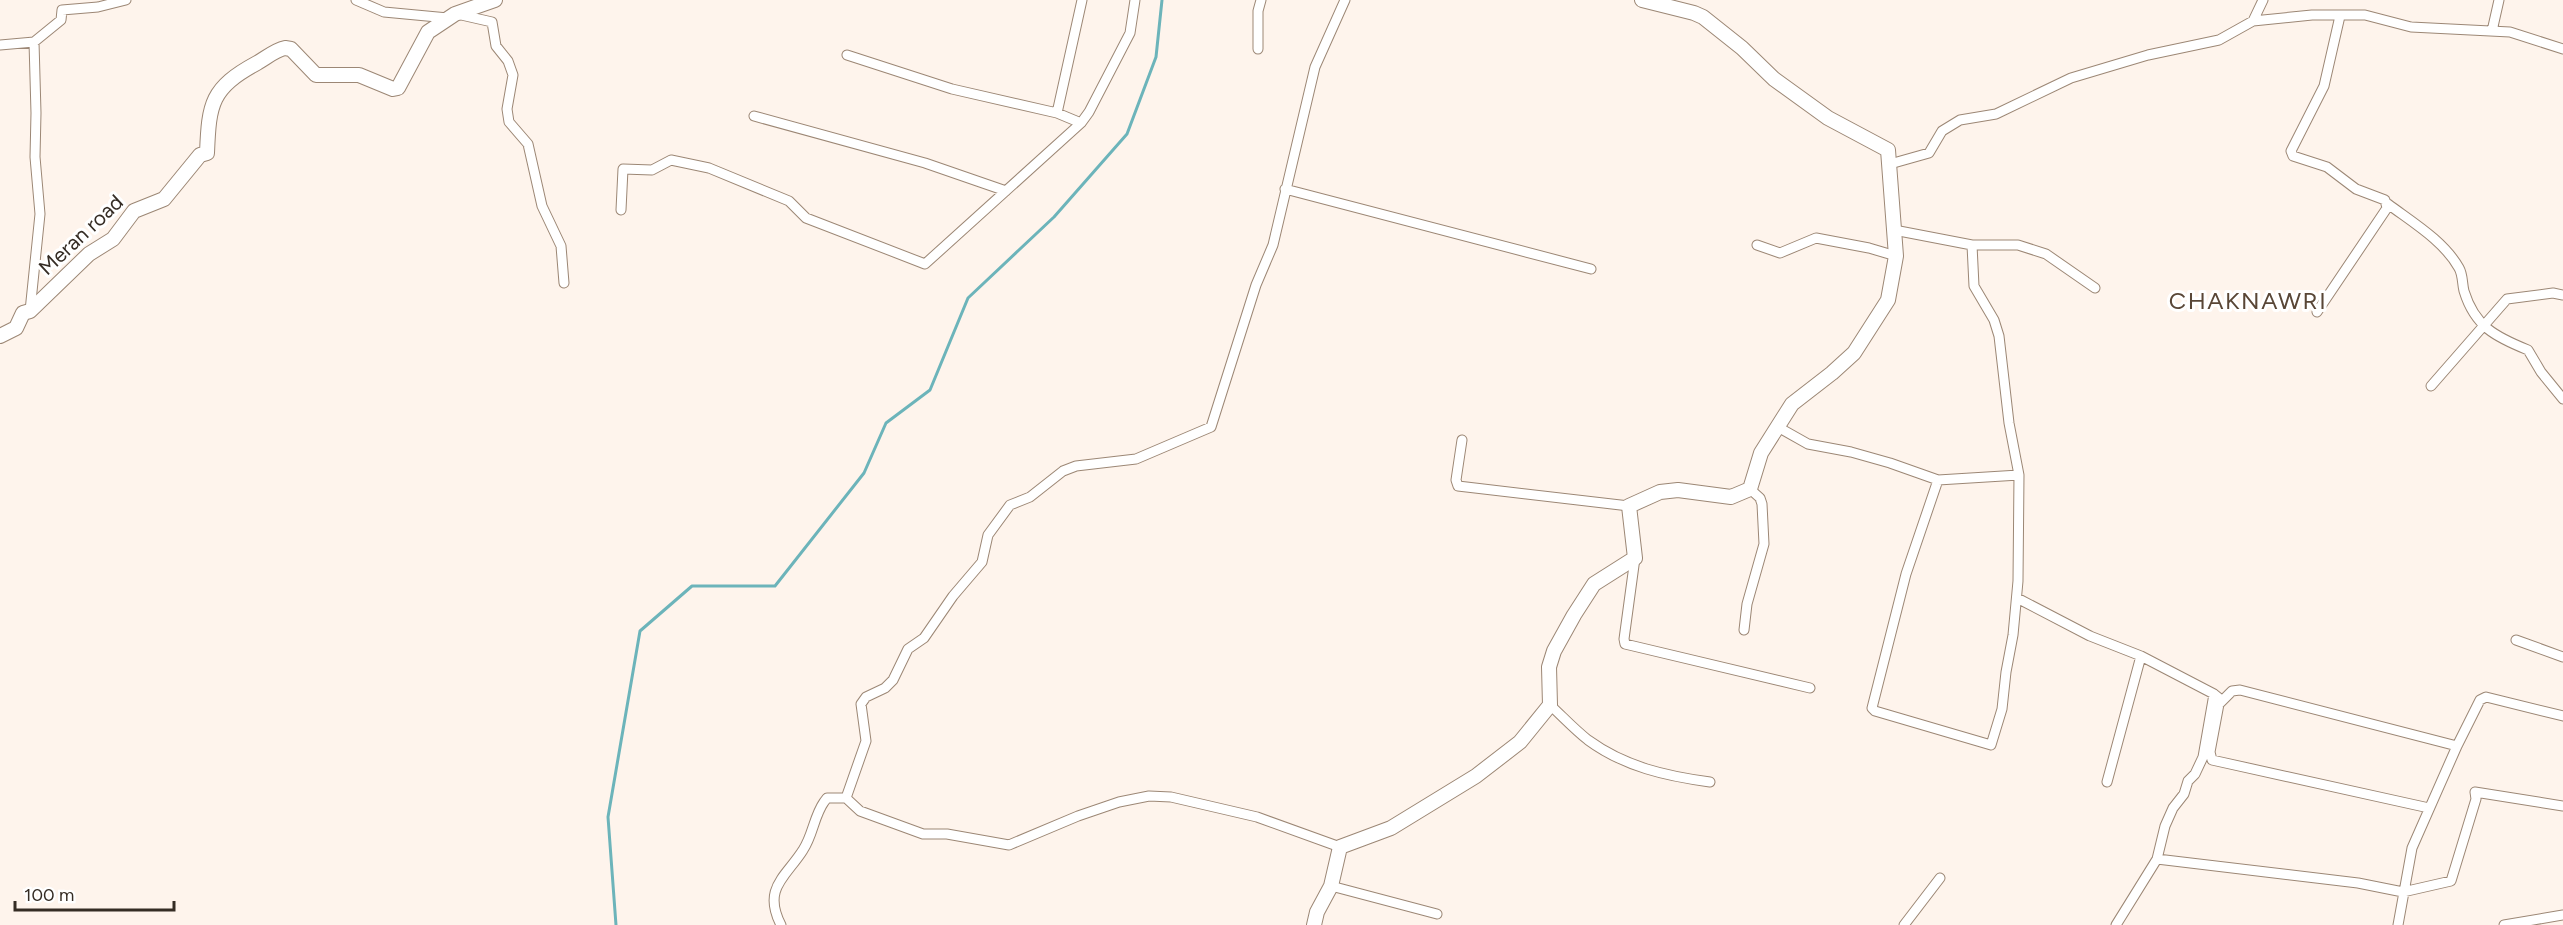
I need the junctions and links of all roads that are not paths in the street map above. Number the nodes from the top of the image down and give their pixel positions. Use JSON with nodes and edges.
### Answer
{"nodes":[{"id":1,"x":126,"y":0,"type":"edge"},
{"id":2,"x":356,"y":0,"type":"edge"},
{"id":3,"x":495,"y":0,"type":"edge"},
{"id":4,"x":1082,"y":0,"type":"edge"},
{"id":5,"x":1135,"y":0,"type":"edge"},
{"id":6,"x":1261,"y":0,"type":"edge"},
{"id":7,"x":1345,"y":0,"type":"edge"},
{"id":8,"x":1642,"y":0,"type":"edge"},
{"id":9,"x":2263,"y":0,"type":"edge"},
{"id":10,"x":2499,"y":0,"type":"edge"},
{"id":11,"x":452,"y":16,"type":"junction"},
{"id":12,"x":2340,"y":16,"type":"junction"},
{"id":13,"x":2253,"y":21,"type":"junction"},
{"id":14,"x":2492,"y":31,"type":"junction"},
{"id":15,"x":34,"y":42,"type":"junction"},
{"id":16,"x":0,"y":45,"type":"edge"},
{"id":17,"x":1258,"y":49,"type":"dead end"},
{"id":18,"x":2563,"y":49,"type":"edge"},
{"id":19,"x":847,"y":55,"type":"dead end"},
{"id":20,"x":1057,"y":113,"type":"junction"},
{"id":21,"x":754,"y":116,"type":"dead end"},
{"id":22,"x":1081,"y":123,"type":"junction"},
{"id":23,"x":1890,"y":164,"type":"junction"},
{"id":24,"x":1285,"y":189,"type":"junction"},
{"id":25,"x":1006,"y":191,"type":"junction"},
{"id":26,"x":2388,"y":204,"type":"junction"},
{"id":27,"x":621,"y":210,"type":"dead end"},
{"id":28,"x":1894,"y":230,"type":"junction"},
{"id":29,"x":1757,"y":245,"type":"dead end"},
{"id":30,"x":1972,"y":245,"type":"junction"},
{"id":31,"x":1896,"y":256,"type":"junction"},
{"id":32,"x":1591,"y":269,"type":"dead end"},
{"id":33,"x":564,"y":283,"type":"dead end"},
{"id":34,"x":2095,"y":288,"type":"dead end"},
{"id":35,"x":2563,"y":295,"type":"edge"},
{"id":36,"x":30,"y":311,"type":"junction"},
{"id":37,"x":2317,"y":312,"type":"dead end"},
{"id":38,"x":2483,"y":326,"type":"junction"},
{"id":39,"x":0,"y":336,"type":"edge"},
{"id":40,"x":2430,"y":387,"type":"dead end"},
{"id":41,"x":2563,"y":399,"type":"edge"},
{"id":42,"x":1776,"y":426,"type":"junction"},
{"id":43,"x":1462,"y":440,"type":"dead end"},
{"id":44,"x":2019,"y":476,"type":"junction"},
{"id":45,"x":1938,"y":480,"type":"junction"},
{"id":46,"x":1750,"y":489,"type":"junction"},
{"id":47,"x":1629,"y":506,"type":"junction"},
{"id":48,"x":1635,"y":558,"type":"junction"},
{"id":49,"x":2017,"y":598,"type":"junction"},
{"id":50,"x":1744,"y":630,"type":"dead end"},
{"id":51,"x":2516,"y":640,"type":"dead end"},
{"id":52,"x":2142,"y":656,"type":"junction"},
{"id":53,"x":2563,"y":657,"type":"edge"},
{"id":54,"x":1810,"y":688,"type":"dead end"},
{"id":55,"x":2214,"y":694,"type":"junction"},
{"id":56,"x":2219,"y":704,"type":"junction"},
{"id":57,"x":1550,"y":705,"type":"junction"},
{"id":58,"x":2563,"y":716,"type":"edge"},
{"id":59,"x":2457,"y":746,"type":"junction"},
{"id":60,"x":1710,"y":782,"type":"dead end"},
{"id":61,"x":2107,"y":782,"type":"dead end"},
{"id":62,"x":846,"y":798,"type":"junction"},
{"id":63,"x":2563,"y":806,"type":"edge"},
{"id":64,"x":2429,"y":808,"type":"junction"},
{"id":65,"x":1340,"y":848,"type":"junction"},
{"id":66,"x":2157,"y":859,"type":"junction"},
{"id":67,"x":1940,"y":878,"type":"dead end"},
{"id":68,"x":1331,"y":886,"type":"junction"},
{"id":69,"x":2403,"y":892,"type":"junction"},
{"id":70,"x":1437,"y":914,"type":"dead end"},
{"id":71,"x":2563,"y":915,"type":"edge"},
{"id":72,"x":781,"y":925,"type":"edge"},
{"id":73,"x":1314,"y":925,"type":"edge"},
{"id":74,"x":1904,"y":925,"type":"edge"},
{"id":75,"x":2116,"y":925,"type":"edge"},
{"id":76,"x":2398,"y":925,"type":"edge"},
{"id":77,"x":2504,"y":925,"type":"edge"}],
"edges":[{"from":1,"to":15,"type":"street"},
{"from":2,"to":11,"type":"street"},
{"from":3,"to":11,"type":"street","name":"Meran road"},
{"from":4,"to":20,"type":"street"},
{"from":5,"to":22,"type":"street"},
{"from":6,"to":17,"type":"street"},
{"from":7,"to":24,"type":"street"},
{"from":8,"to":23,"type":"street"},
{"from":9,"to":13,"type":"street"},
{"from":10,"to":14,"type":"street"},
{"from":11,"to":33,"type":"street"},
{"from":11,"to":36,"type":"street","name":"Meran road"},
{"from":12,"to":13,"type":"street"},
{"from":12,"to":14,"type":"street"},
{"from":12,"to":26,"type":"street"},
{"from":13,"to":23,"type":"street"},
{"from":14,"to":18,"type":"street"},
{"from":15,"to":16,"type":"street"},
{"from":15,"to":36,"type":"street"},
{"from":19,"to":20,"type":"street"},
{"from":20,"to":22,"type":"street"},
{"from":21,"to":25,"type":"street"},
{"from":22,"to":25,"type":"street"},
{"from":23,"to":28,"type":"street"},
{"from":24,"to":32,"type":"street"},
{"from":24,"to":62,"type":"street"},
{"from":25,"to":27,"type":"street"},
{"from":26,"to":37,"type":"street"},
{"from":26,"to":38,"type":"street"},
{"from":28,"to":30,"type":"street"},
{"from":28,"to":31,"type":"street"},
{"from":29,"to":31,"type":"street"},
{"from":30,"to":34,"type":"street"},
{"from":30,"to":44,"type":"street"},
{"from":31,"to":42,"type":"street"},
{"from":35,"to":38,"type":"street"},
{"from":36,"to":39,"type":"street","name":"Meran road"},
{"from":38,"to":40,"type":"street"},
{"from":38,"to":41,"type":"street"},
{"from":42,"to":45,"type":"street"},
{"from":42,"to":46,"type":"street"},
{"from":43,"to":47,"type":"street"},
{"from":44,"to":45,"type":"street"},
{"from":44,"to":49,"type":"street"},
{"from":45,"to":49,"type":"street"},
{"from":46,"to":47,"type":"street"},
{"from":46,"to":50,"type":"street"},
{"from":47,"to":48,"type":"street"},
{"from":48,"to":54,"type":"street"},
{"from":48,"to":57,"type":"street"},
{"from":49,"to":52,"type":"street"},
{"from":51,"to":53,"type":"street"},
{"from":52,"to":55,"type":"street"},
{"from":52,"to":61,"type":"street"},
{"from":55,"to":56,"type":"street"},
{"from":55,"to":66,"type":"street"},
{"from":56,"to":59,"type":"street"},
{"from":56,"to":64,"type":"street"},
{"from":57,"to":60,"type":"street"},
{"from":57,"to":65,"type":"street"},
{"from":58,"to":59,"type":"street"},
{"from":59,"to":64,"type":"street"},
{"from":62,"to":65,"type":"street"},
{"from":62,"to":72,"type":"street"},
{"from":63,"to":69,"type":"street"},
{"from":64,"to":69,"type":"street"},
{"from":65,"to":68,"type":"street"},
{"from":66,"to":69,"type":"street"},
{"from":66,"to":75,"type":"street"},
{"from":67,"to":74,"type":"street"},
{"from":68,"to":70,"type":"street"},
{"from":68,"to":73,"type":"street"},
{"from":69,"to":76,"type":"street"},
{"from":71,"to":77,"type":"street"}]}
